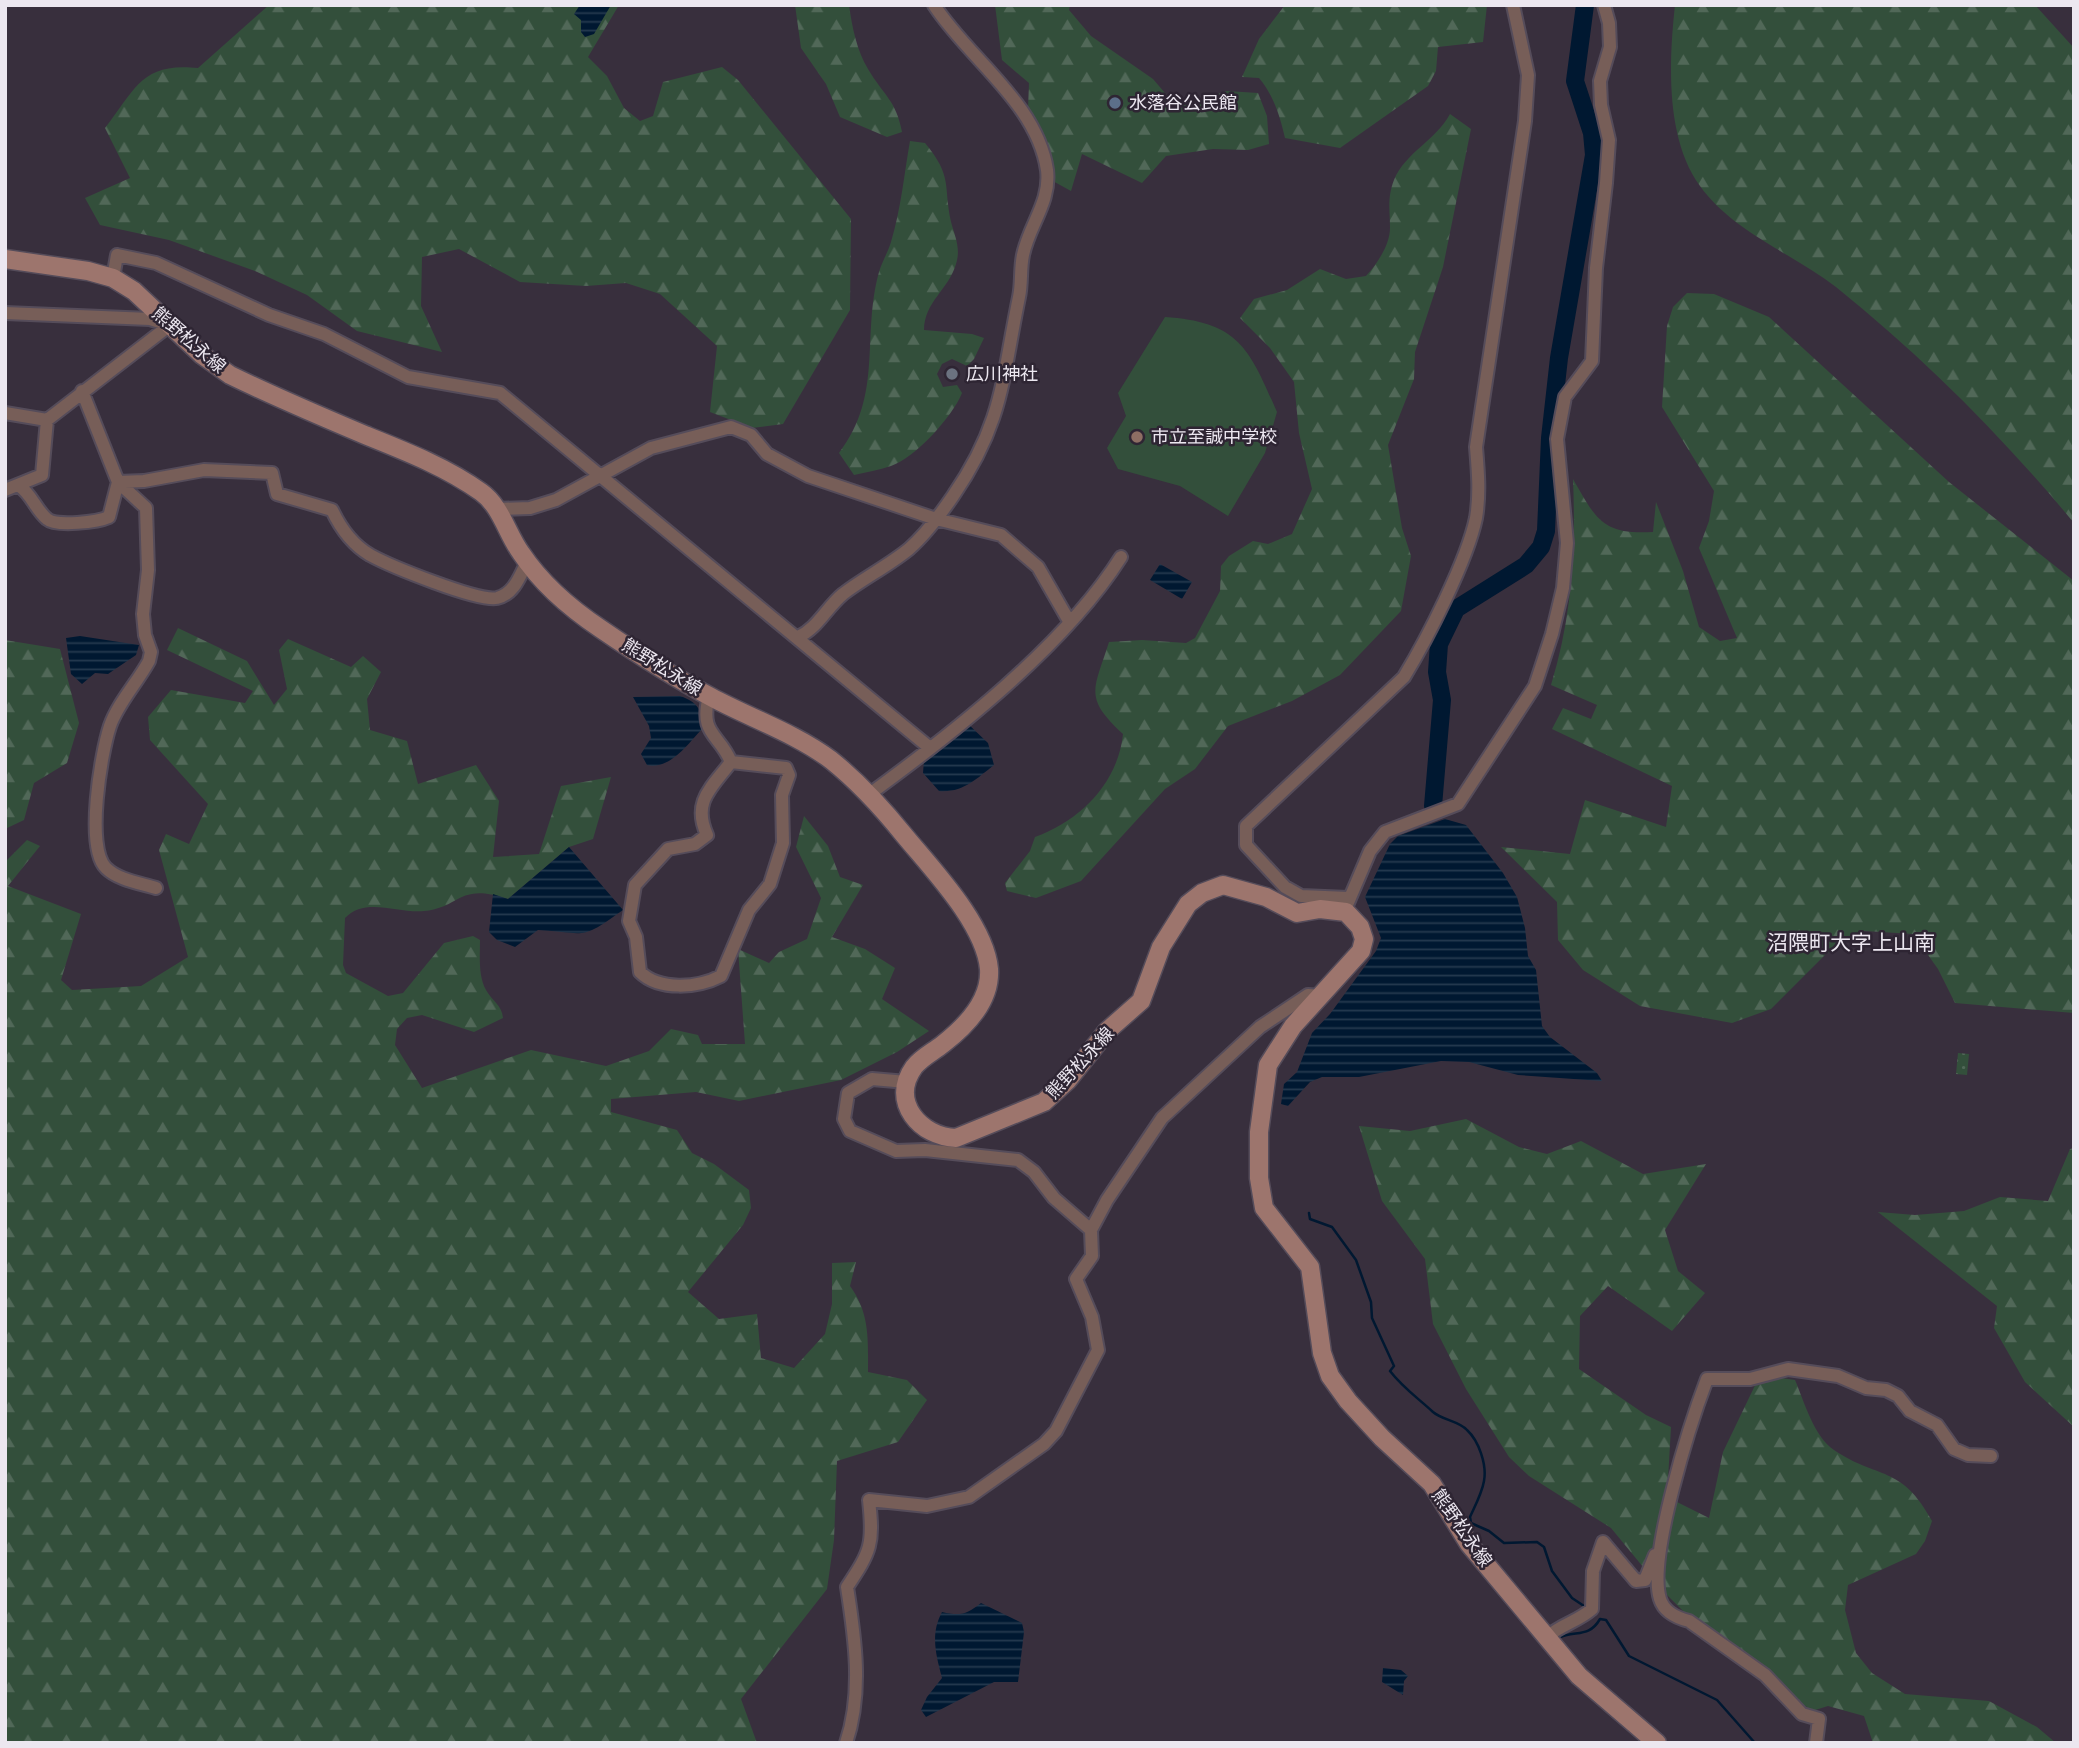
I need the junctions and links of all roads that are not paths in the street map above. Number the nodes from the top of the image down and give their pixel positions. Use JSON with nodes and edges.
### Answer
{"nodes":[{"id":1,"x":934,"y":5,"type":"edge"},
{"id":2,"x":1513,"y":5,"type":"edge"},
{"id":3,"x":1604,"y":5,"type":"edge"},
{"id":4,"x":5,"y":259,"type":"edge"},
{"id":5,"x":113,"y":278,"type":"junction"},
{"id":6,"x":5,"y":313,"type":"edge"},
{"id":7,"x":170,"y":326,"type":"junction"},
{"id":8,"x":82,"y":391,"type":"junction"},
{"id":9,"x":5,"y":413,"type":"edge"},
{"id":10,"x":47,"y":420,"type":"junction"},
{"id":11,"x":596,"y":476,"type":"junction"},
{"id":12,"x":118,"y":482,"type":"junction"},
{"id":13,"x":18,"y":485,"type":"junction"},
{"id":14,"x":5,"y":491,"type":"edge"},
{"id":15,"x":497,"y":509,"type":"junction"},
{"id":16,"x":936,"y":519,"type":"junction"},
{"id":17,"x":1121,"y":557,"type":"dead end"},
{"id":18,"x":527,"y":562,"type":"junction"},
{"id":19,"x":1069,"y":621,"type":"junction"},
{"id":20,"x":797,"y":637,"type":"junction"},
{"id":21,"x":709,"y":696,"type":"junction"},
{"id":22,"x":930,"y":748,"type":"junction"},
{"id":23,"x":732,"y":762,"type":"junction"},
{"id":24,"x":867,"y":796,"type":"junction"},
{"id":25,"x":156,"y":888,"type":"dead end"},
{"id":26,"x":1347,"y":905,"type":"junction"},
{"id":27,"x":1322,"y":996,"type":"junction"},
{"id":28,"x":907,"y":1082,"type":"junction"},
{"id":29,"x":927,"y":1141,"type":"junction"},
{"id":30,"x":1091,"y":1230,"type":"junction"},
{"id":31,"x":1991,"y":1456,"type":"dead end"},
{"id":32,"x":1662,"y":1547,"type":"junction"},
{"id":33,"x":1547,"y":1637,"type":"junction"},
{"id":34,"x":846,"y":1743,"type":"edge"},
{"id":35,"x":1657,"y":1743,"type":"edge"},
{"id":36,"x":1816,"y":1743,"type":"edge"}],
"edges":[{"from":1,"to":16,"type":"street"},
{"from":2,"to":26,"type":"street"},
{"from":3,"to":26,"type":"street"},
{"from":4,"to":5,"type":"main road","name":"熊野松永線"},
{"from":5,"to":7,"type":"main road","name":"熊野松永線"},
{"from":5,"to":11,"type":"street"},
{"from":6,"to":7,"type":"street"},
{"from":7,"to":8,"type":"street"},
{"from":7,"to":15,"type":"main road","name":"熊野松永線"},
{"from":8,"to":10,"type":"street"},
{"from":8,"to":12,"type":"street"},
{"from":9,"to":10,"type":"street"},
{"from":10,"to":13,"type":"street"},
{"from":11,"to":15,"type":"street"},
{"from":11,"to":16,"type":"street"},
{"from":11,"to":20,"type":"street"},
{"from":12,"to":13,"type":"street"},
{"from":12,"to":18,"type":"street"},
{"from":12,"to":25,"type":"street"},
{"from":13,"to":14,"type":"street"},
{"from":15,"to":18,"type":"main road","name":"熊野松永線"},
{"from":16,"to":19,"type":"street"},
{"from":16,"to":20,"type":"street"},
{"from":17,"to":19,"type":"street"},
{"from":18,"to":21,"type":"main road","name":"熊野松永線"},
{"from":19,"to":22,"type":"street"},
{"from":20,"to":22,"type":"street"},
{"from":21,"to":23,"type":"street"},
{"from":21,"to":24,"type":"main road","name":"熊野松永線"},
{"from":22,"to":24,"type":"street"},
{"from":23,"to":23,"type":"street"},
{"from":24,"to":28,"type":"main road","name":"熊野松永線"},
{"from":26,"to":27,"type":"main road","name":"熊野松永線"},
{"from":26,"to":29,"type":"main road","name":"熊野松永線"},
{"from":27,"to":30,"type":"street"},
{"from":27,"to":33,"type":"main road","name":"熊野松永線"},
{"from":28,"to":29,"type":"main road"},
{"from":28,"to":29,"type":"street"},
{"from":29,"to":30,"type":"street"},
{"from":30,"to":34,"type":"street"},
{"from":31,"to":32,"type":"street"},
{"from":32,"to":33,"type":"street"},
{"from":32,"to":36,"type":"street"},
{"from":33,"to":35,"type":"main road","name":"熊野松永線"}]}
